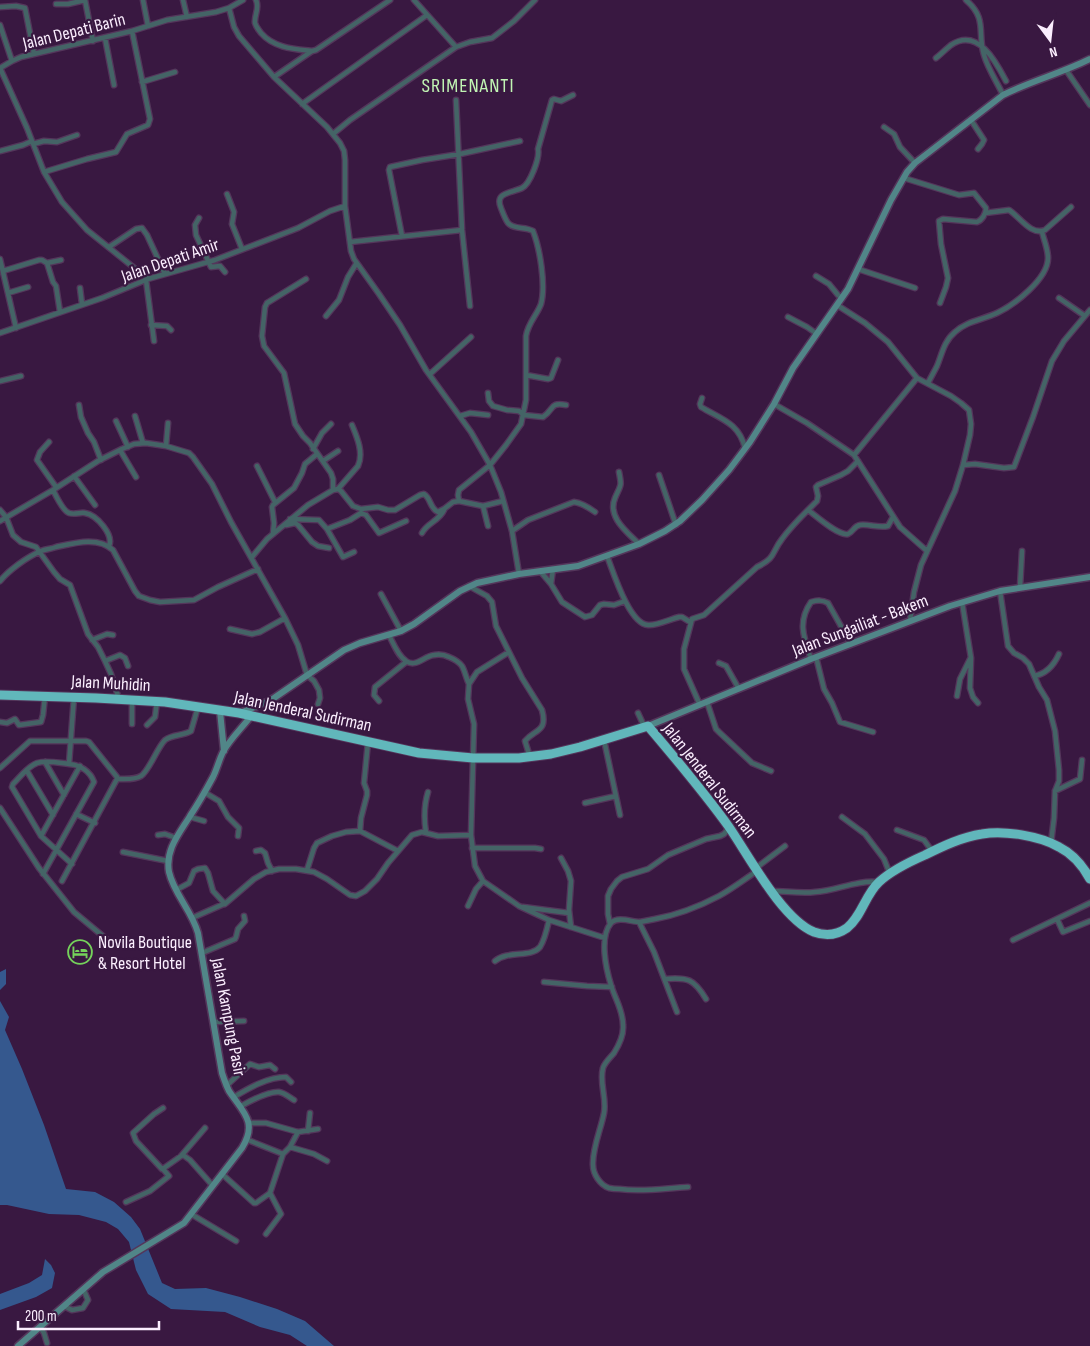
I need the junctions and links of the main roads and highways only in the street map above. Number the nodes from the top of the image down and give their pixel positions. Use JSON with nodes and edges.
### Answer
{"nodes":[{"id":1,"x":0,"y":695,"type":"edge"},
{"id":2,"x":220,"y":711,"type":"joint"},
{"id":3,"x":1090,"y":880,"type":"edge"}],
"edges":[{"from":1,"to":2,"type":"highway","name":"Jalan Muhidin"},
{"from":2,"to":3,"type":"highway","name":"Jalan Jenderal Sudirman"}]}
